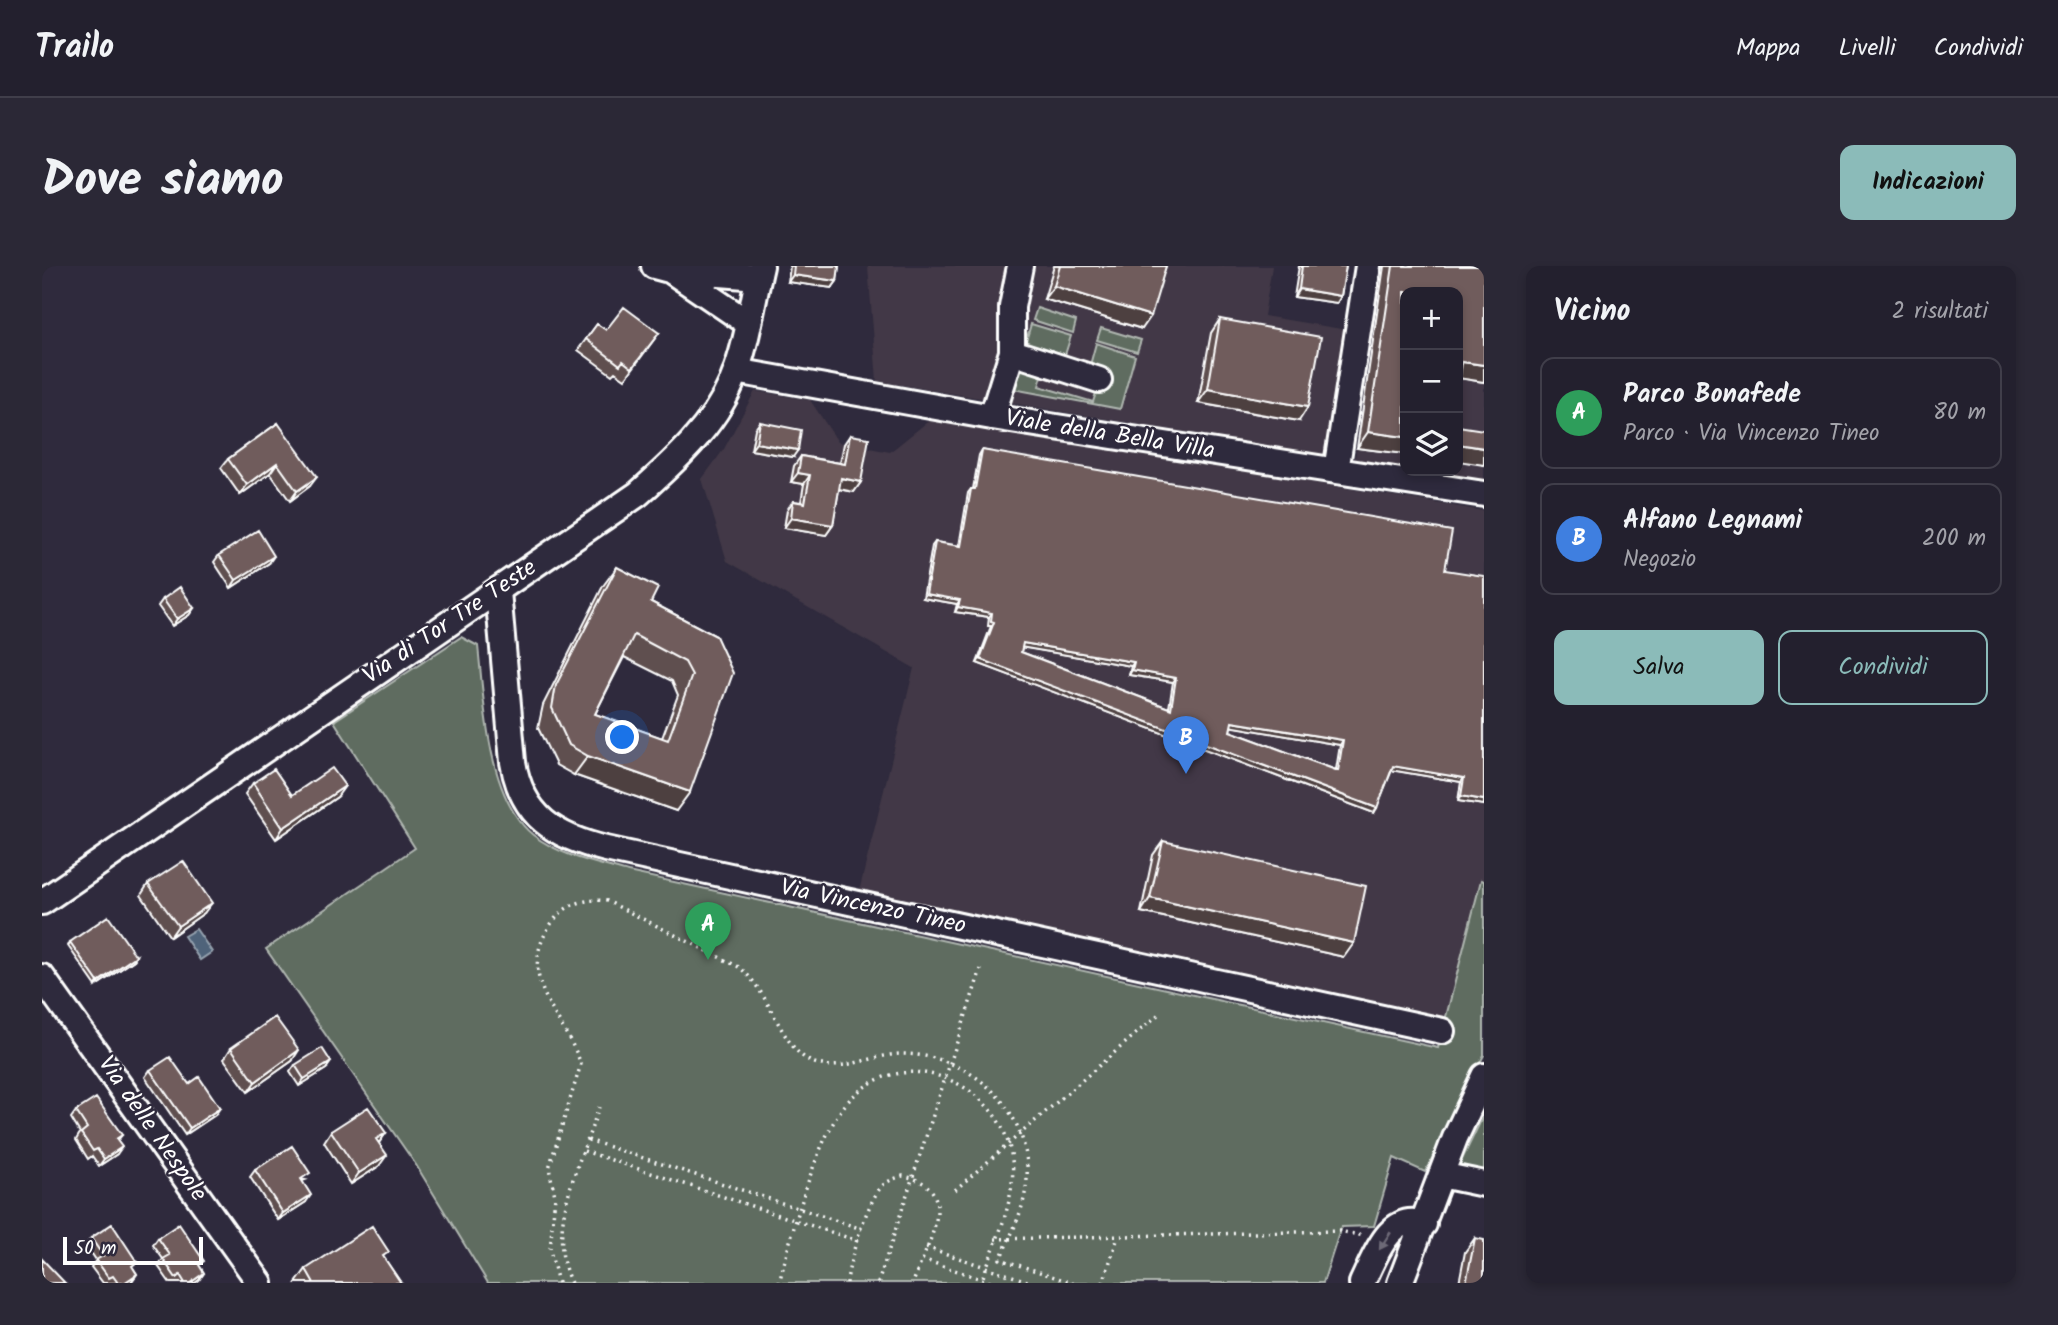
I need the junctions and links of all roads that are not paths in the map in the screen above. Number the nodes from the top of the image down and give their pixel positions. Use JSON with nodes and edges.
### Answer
{"nodes":[{"id":1,"x":1020,"y":266,"type":"edge"},
{"id":2,"x":1368,"y":266,"type":"edge"},
{"id":3,"x":662,"y":268,"type":"edge"},
{"id":4,"x":760,"y":272,"type":"edge"},
{"id":5,"x":748,"y":323,"type":"junction"},
{"id":6,"x":1012,"y":352,"type":"junction"},
{"id":7,"x":736,"y":371,"type":"junction"},
{"id":8,"x":1099,"y":380,"type":"dead end"},
{"id":9,"x":992,"y":417,"type":"junction"},
{"id":10,"x":1336,"y":471,"type":"junction"},
{"id":11,"x":1484,"y":494,"type":"edge"},
{"id":12,"x":498,"y":591,"type":"junction"},
{"id":13,"x":42,"y":902,"type":"edge"},
{"id":14,"x":42,"y":977,"type":"edge"},
{"id":15,"x":1442,"y":1031,"type":"dead end"},
{"id":16,"x":1484,"y":1076,"type":"edge"},
{"id":17,"x":1441,"y":1175,"type":"junction"},
{"id":18,"x":1484,"y":1184,"type":"edge"},
{"id":19,"x":1424,"y":1224,"type":"junction"},
{"id":20,"x":260,"y":1283,"type":"edge"},
{"id":21,"x":1362,"y":1283,"type":"edge"},
{"id":22,"x":1400,"y":1283,"type":"edge"}],
"edges":[{"from":1,"to":6,"type":"street"},
{"from":2,"to":10,"type":"street"},
{"from":3,"to":4,"type":"street"},
{"from":3,"to":5,"type":"street"},
{"from":4,"to":5,"type":"street","name":"Via di Tor Tre Teste"},
{"from":5,"to":7,"type":"street","name":"Via di Tor Tre Teste"},
{"from":6,"to":8,"type":"street"},
{"from":6,"to":9,"type":"street"},
{"from":7,"to":9,"type":"street","name":"Viale della Bella Villa"},
{"from":7,"to":12,"type":"street","name":"Via di Tor Tre Teste"},
{"from":9,"to":10,"type":"street","name":"Viale della Bella Villa"},
{"from":10,"to":11,"type":"street","name":"Viale della Bella Villa"},
{"from":12,"to":13,"type":"street","name":"Via di Tor Tre Teste"},
{"from":12,"to":15,"type":"street","name":"Via Vincenzo Tineo"},
{"from":14,"to":20,"type":"street","name":"Via delle Nespole"},
{"from":16,"to":17,"type":"street"},
{"from":17,"to":18,"type":"street"},
{"from":17,"to":19,"type":"street"},
{"from":19,"to":21,"type":"street","one_way":true},
{"from":19,"to":22,"type":"street"}]}
